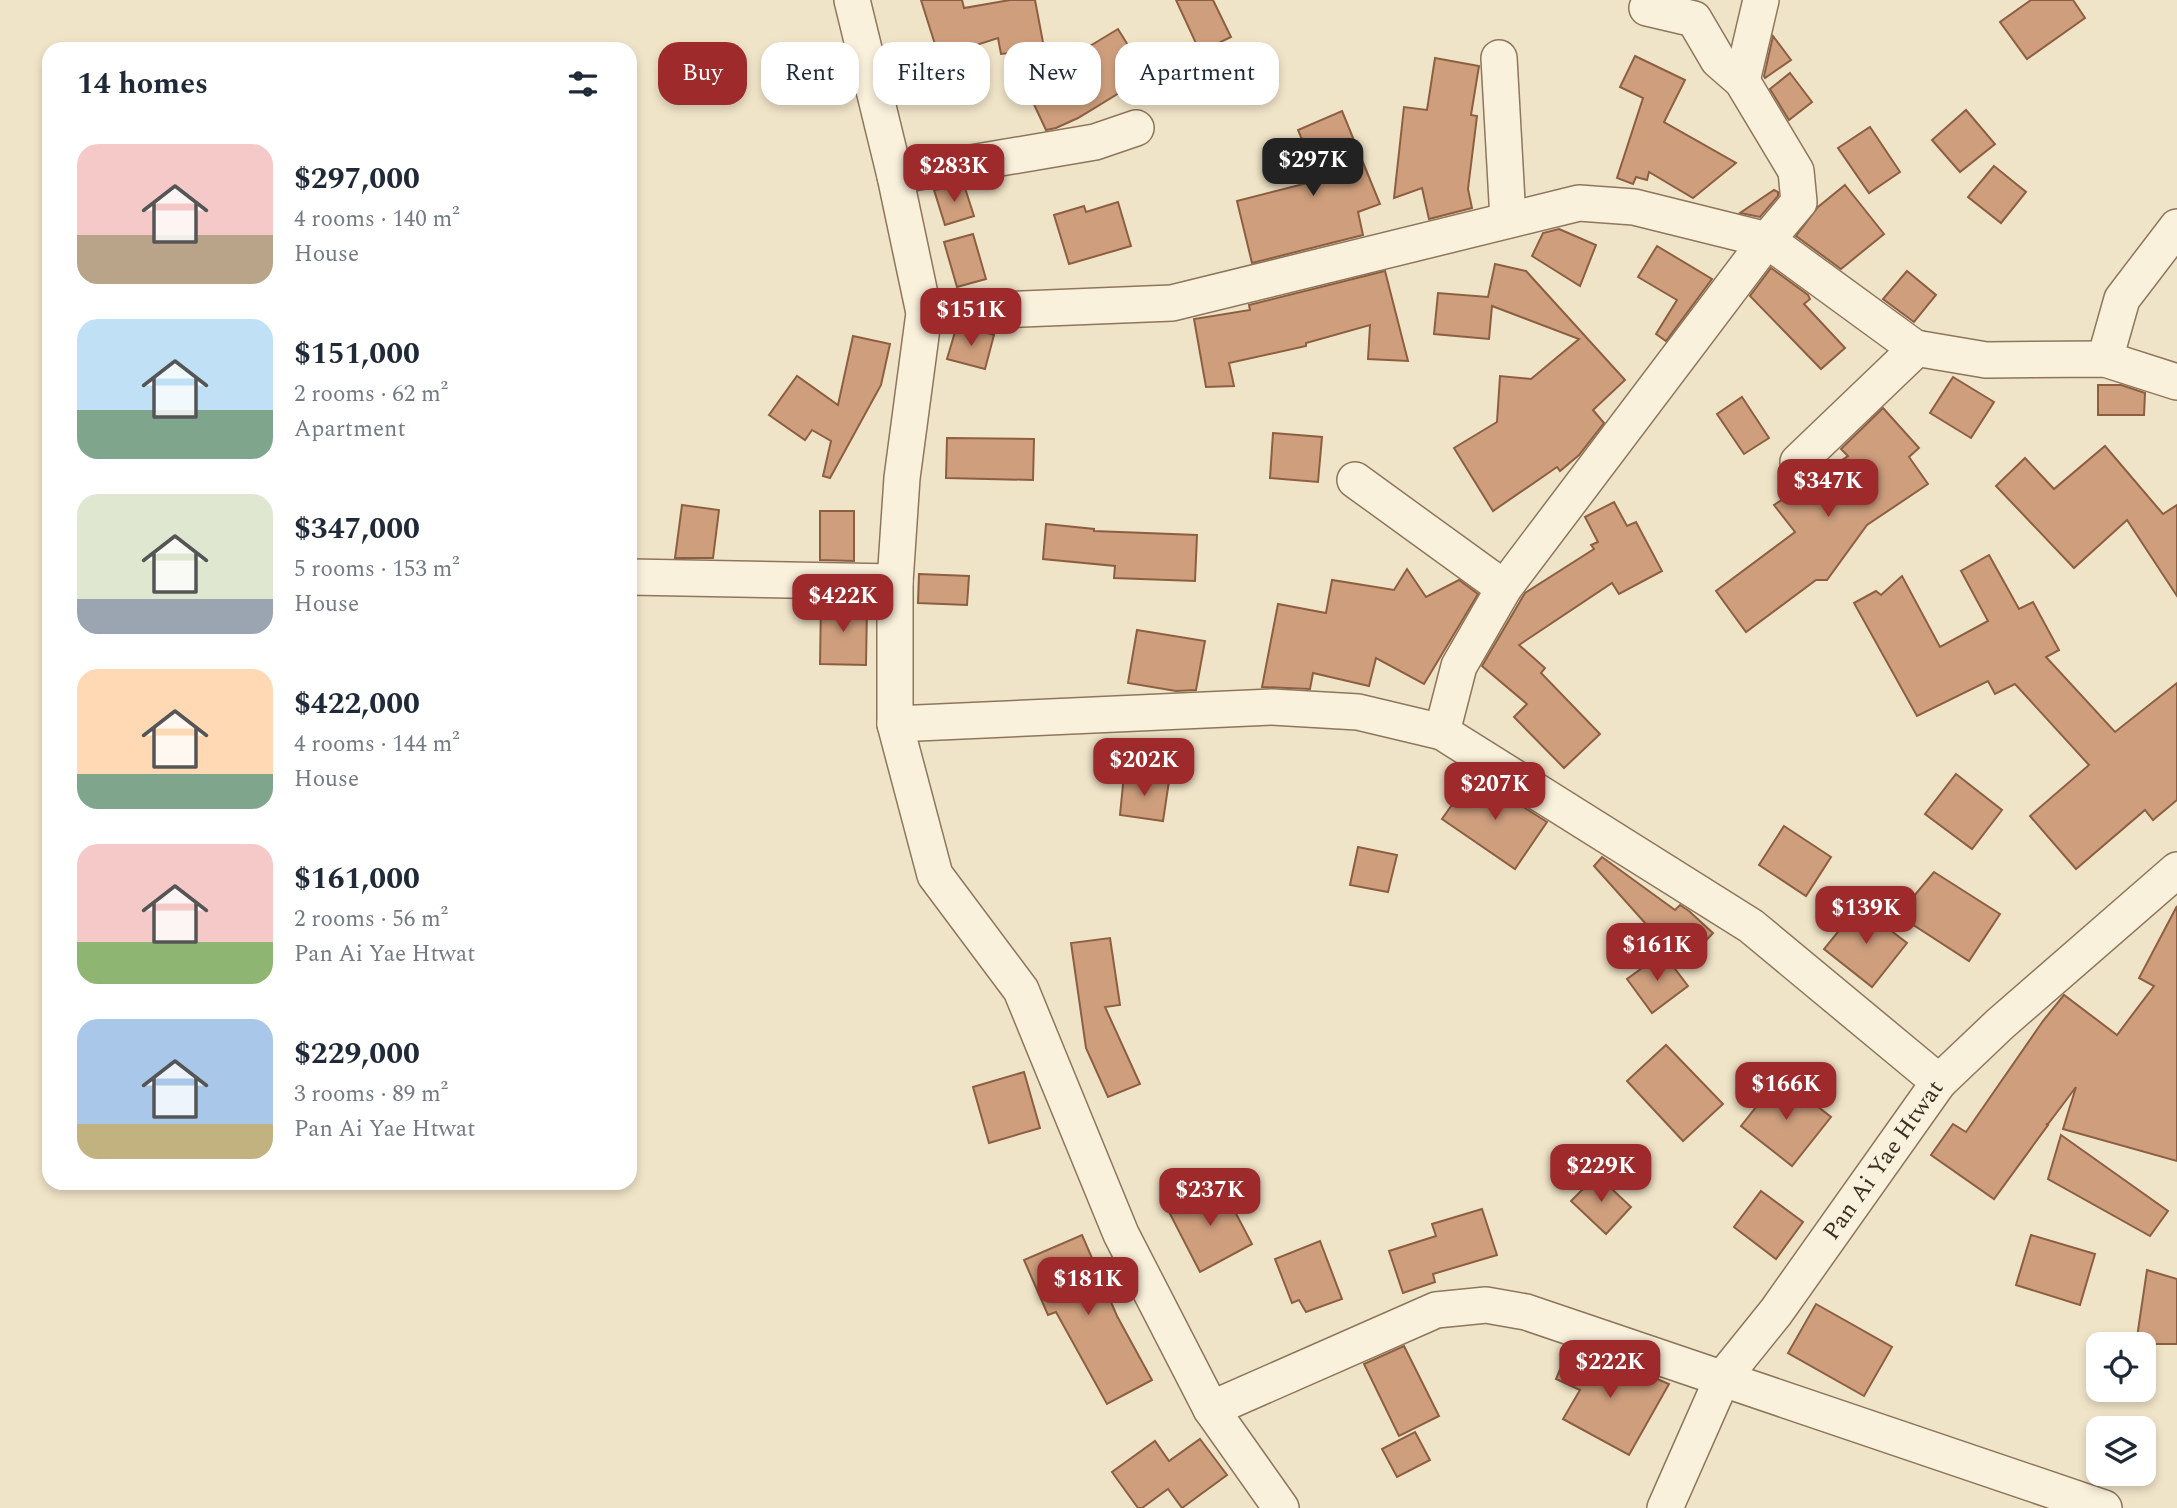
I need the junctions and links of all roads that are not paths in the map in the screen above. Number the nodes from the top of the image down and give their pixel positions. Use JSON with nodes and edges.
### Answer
{"nodes":[{"id":1,"x":852,"y":0,"type":"edge"},
{"id":2,"x":1761,"y":0,"type":"edge"},
{"id":3,"x":1647,"y":8,"type":"dead end"},
{"id":4,"x":1499,"y":58,"type":"dead end"},
{"id":5,"x":1742,"y":81,"type":"junction"},
{"id":6,"x":1136,"y":128,"type":"dead end"},
{"id":7,"x":895,"y":176,"type":"junction"},
{"id":8,"x":1508,"y":220,"type":"junction"},
{"id":9,"x":2177,"y":227,"type":"edge"},
{"id":10,"x":1767,"y":240,"type":"junction"},
{"id":11,"x":924,"y":313,"type":"junction"},
{"id":12,"x":1917,"y":348,"type":"junction"},
{"id":13,"x":2105,"y":359,"type":"junction"},
{"id":14,"x":2177,"y":382,"type":"edge"},
{"id":15,"x":1798,"y":462,"type":"dead end"},
{"id":16,"x":1355,"y":480,"type":"dead end"},
{"id":17,"x":637,"y":577,"type":"edge"},
{"id":18,"x":895,"y":582,"type":"junction"},
{"id":19,"x":1504,"y":588,"type":"junction"},
{"id":20,"x":895,"y":724,"type":"junction"},
{"id":21,"x":1442,"y":732,"type":"junction"},
{"id":22,"x":2177,"y":870,"type":"edge"},
{"id":23,"x":1939,"y":1082,"type":"junction"},
{"id":24,"x":1722,"y":1379,"type":"junction"},
{"id":25,"x":1212,"y":1409,"type":"junction"},
{"id":26,"x":1281,"y":1508,"type":"edge"},
{"id":27,"x":1665,"y":1508,"type":"edge"},
{"id":28,"x":2104,"y":1508,"type":"edge"}],
"edges":[{"from":1,"to":7,"type":"street"},
{"from":2,"to":5,"type":"street"},
{"from":3,"to":5,"type":"street"},
{"from":4,"to":8,"type":"street"},
{"from":5,"to":10,"type":"street"},
{"from":6,"to":7,"type":"street"},
{"from":7,"to":11,"type":"street"},
{"from":8,"to":10,"type":"street"},
{"from":8,"to":11,"type":"street"},
{"from":9,"to":13,"type":"street"},
{"from":10,"to":12,"type":"street"},
{"from":10,"to":19,"type":"street"},
{"from":11,"to":18,"type":"street"},
{"from":12,"to":13,"type":"street"},
{"from":12,"to":15,"type":"street"},
{"from":13,"to":14,"type":"street"},
{"from":16,"to":19,"type":"street"},
{"from":17,"to":18,"type":"street"},
{"from":18,"to":20,"type":"street"},
{"from":19,"to":21,"type":"street"},
{"from":20,"to":21,"type":"street"},
{"from":20,"to":25,"type":"street"},
{"from":21,"to":23,"type":"street"},
{"from":22,"to":23,"type":"street","name":"Pan Ai Yae Htwat"},
{"from":23,"to":24,"type":"street","name":"Pan Ai Yae Htwat"},
{"from":24,"to":25,"type":"street"},
{"from":24,"to":27,"type":"street","name":"Pan Ai Yae Htwat"},
{"from":24,"to":28,"type":"street"},
{"from":25,"to":26,"type":"street"}]}
